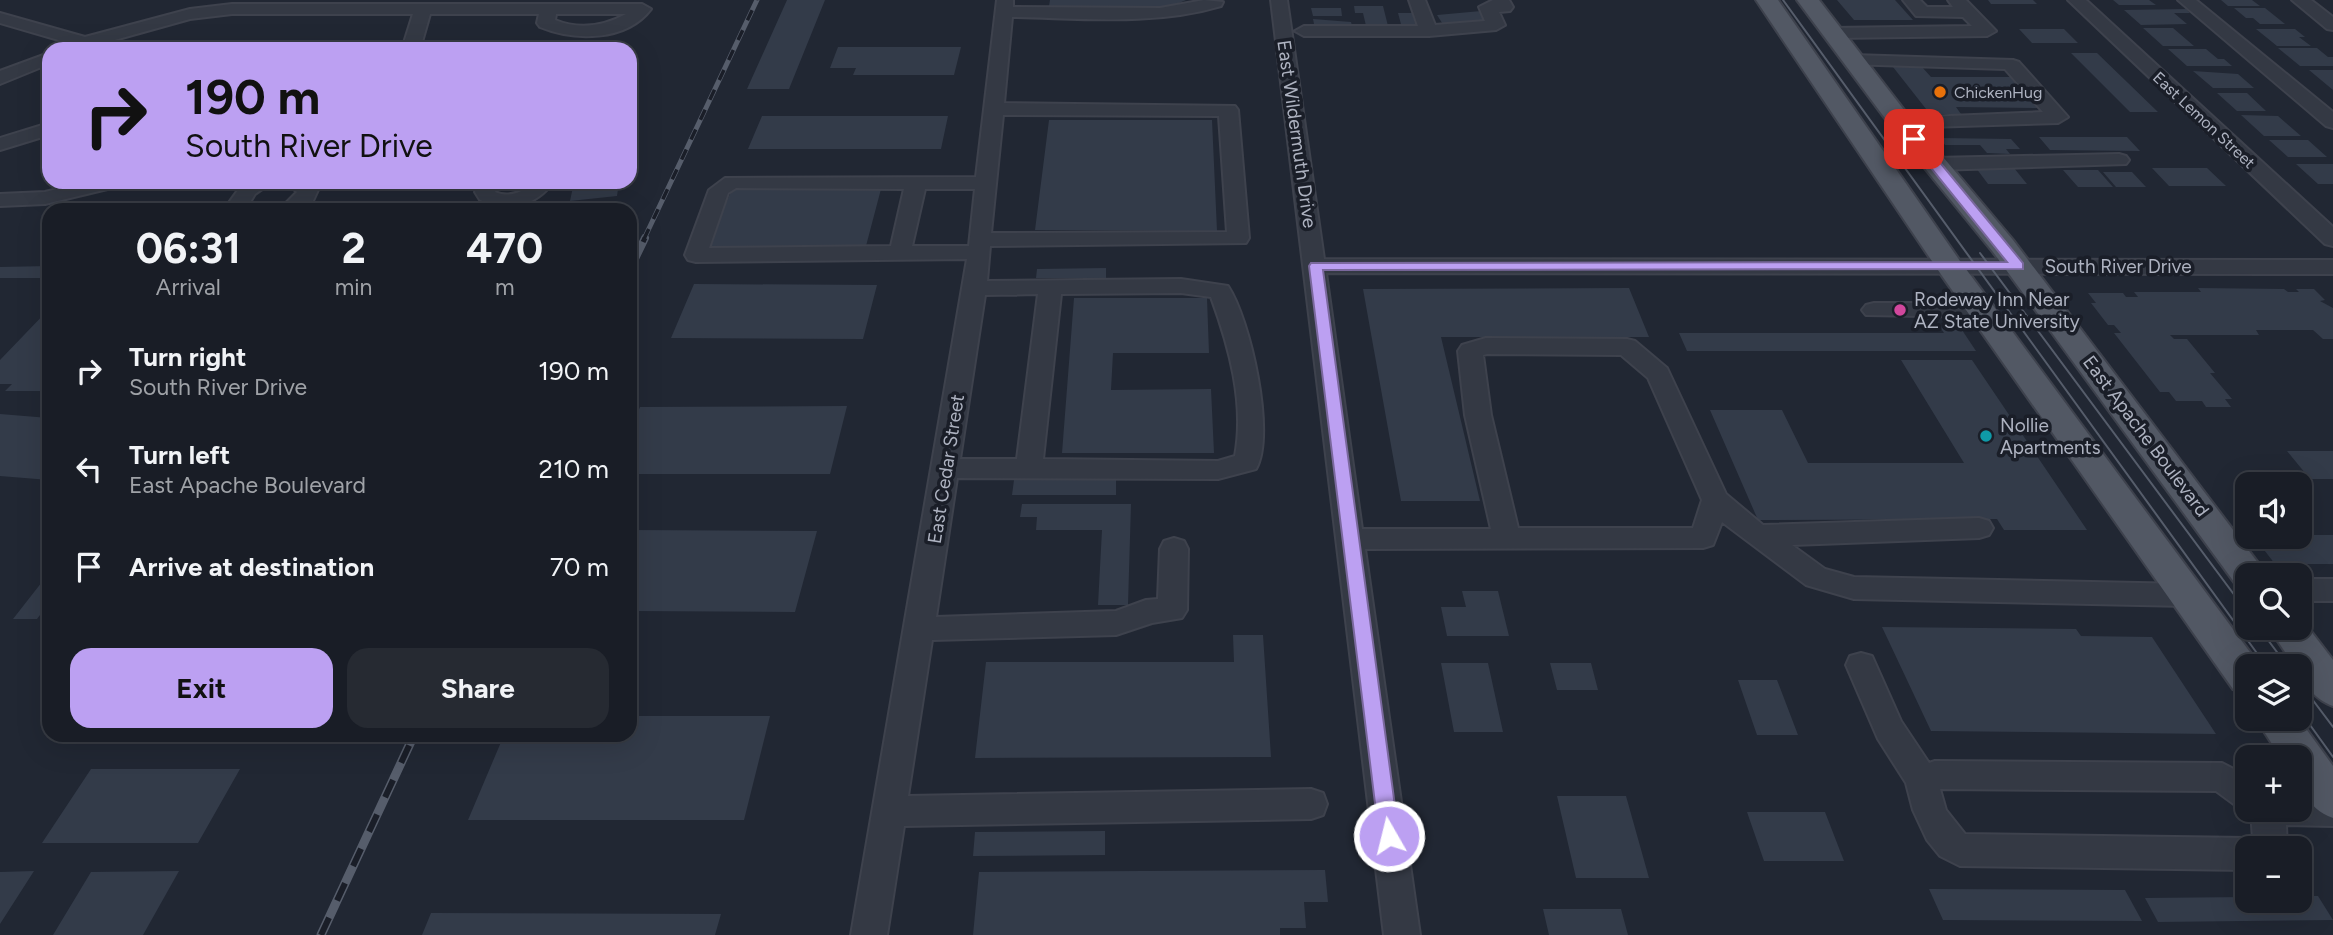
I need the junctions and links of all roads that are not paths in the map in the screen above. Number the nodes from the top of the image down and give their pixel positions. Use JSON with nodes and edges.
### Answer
{"nodes":[{"id":1,"x":1279,"y":0,"type":"edge"},
{"id":2,"x":1417,"y":0,"type":"edge"},
{"id":3,"x":1767,"y":0,"type":"edge"},
{"id":4,"x":1808,"y":0,"type":"edge"},
{"id":5,"x":1911,"y":0,"type":"edge"},
{"id":6,"x":2076,"y":0,"type":"edge"},
{"id":7,"x":2186,"y":0,"type":"edge"},
{"id":8,"x":2300,"y":0,"type":"edge"},
{"id":9,"x":1215,"y":2,"type":"dead end"},
{"id":10,"x":1502,"y":3,"type":"edge"},
{"id":11,"x":1004,"y":6,"type":"edge"},
{"id":12,"x":1962,"y":6,"type":"edge"},
{"id":13,"x":551,"y":9,"type":"dead end"},
{"id":14,"x":423,"y":10,"type":"junction"},
{"id":15,"x":0,"y":18,"type":"edge"},
{"id":16,"x":2333,"y":25,"type":"edge"},
{"id":17,"x":1304,"y":31,"type":"dead end"},
{"id":18,"x":1429,"y":31,"type":"junction"},
{"id":19,"x":1832,"y":33,"type":"junction"},
{"id":20,"x":68,"y":42,"type":"edge"},
{"id":21,"x":91,"y":42,"type":"edge"},
{"id":22,"x":413,"y":42,"type":"edge"},
{"id":23,"x":1853,"y":60,"type":"junction"},
{"id":24,"x":42,"y":61,"type":"edge"},
{"id":25,"x":0,"y":78,"type":"edge"},
{"id":26,"x":993,"y":109,"type":"junction"},
{"id":27,"x":2333,"y":122,"type":"edge"},
{"id":28,"x":1902,"y":124,"type":"junction"},
{"id":29,"x":42,"y":131,"type":"edge"},
{"id":30,"x":0,"y":144,"type":"edge"},
{"id":31,"x":2119,"y":160,"type":"dead end"},
{"id":32,"x":1935,"y":164,"type":"junction"},
{"id":33,"x":916,"y":183,"type":"junction"},
{"id":34,"x":986,"y":183,"type":"junction"},
{"id":35,"x":83,"y":189,"type":"edge"},
{"id":36,"x":250,"y":189,"type":"edge"},
{"id":37,"x":305,"y":189,"type":"edge"},
{"id":38,"x":486,"y":189,"type":"edge"},
{"id":39,"x":538,"y":189,"type":"edge"},
{"id":40,"x":0,"y":200,"type":"edge"},
{"id":41,"x":239,"y":203,"type":"edge"},
{"id":42,"x":300,"y":203,"type":"edge"},
{"id":43,"x":2333,"y":239,"type":"edge"},
{"id":44,"x":979,"y":246,"type":"junction"},
{"id":45,"x":900,"y":253,"type":"junction"},
{"id":46,"x":1316,"y":266,"type":"junction"},
{"id":47,"x":2018,"y":266,"type":"junction"},
{"id":48,"x":1950,"y":267,"type":"junction"},
{"id":49,"x":2333,"y":267,"type":"edge"},
{"id":50,"x":1050,"y":287,"type":"junction"},
{"id":51,"x":975,"y":288,"type":"junction"},
{"id":52,"x":1874,"y":310,"type":"dead end"},
{"id":53,"x":1981,"y":310,"type":"junction"},
{"id":54,"x":946,"y":468,"type":"junction"},
{"id":55,"x":1029,"y":468,"type":"junction"},
{"id":56,"x":1715,"y":500,"type":"junction"},
{"id":57,"x":1979,"y":528,"type":"dead end"},
{"id":58,"x":1757,"y":536,"type":"junction"},
{"id":59,"x":1351,"y":539,"type":"junction"},
{"id":60,"x":1507,"y":539,"type":"junction"},
{"id":61,"x":1174,"y":549,"type":"dead end"},
{"id":62,"x":2240,"y":563,"type":"edge"},
{"id":63,"x":2312,"y":590,"type":"edge"},
{"id":64,"x":2333,"y":590,"type":"edge"},
{"id":65,"x":2187,"y":595,"type":"junction"},
{"id":66,"x":919,"y":629,"type":"junction"},
{"id":67,"x":2297,"y":640,"type":"edge"},
{"id":68,"x":2235,"y":661,"type":"edge"},
{"id":69,"x":1861,"y":665,"type":"dead end"},
{"id":70,"x":2333,"y":690,"type":"edge"},
{"id":71,"x":2285,"y":731,"type":"edge"},
{"id":72,"x":1922,"y":780,"type":"junction"},
{"id":73,"x":2235,"y":787,"type":"edge"},
{"id":74,"x":2333,"y":799,"type":"edge"},
{"id":75,"x":1311,"y":804,"type":"dead end"},
{"id":76,"x":2312,"y":810,"type":"edge"},
{"id":77,"x":889,"y":811,"type":"junction"},
{"id":78,"x":2333,"y":811,"type":"edge"},
{"id":79,"x":2235,"y":854,"type":"edge"},
{"id":80,"x":869,"y":935,"type":"edge"},
{"id":81,"x":1402,"y":935,"type":"edge"}],
"edges":[{"from":1,"to":46,"type":"street","name":"East Wildermuth Drive"},
{"from":2,"to":18,"type":"street"},
{"from":3,"to":48,"type":"main road"},
{"from":4,"to":19,"type":"main road","name":"East Apache Boulevard"},
{"from":5,"to":12,"type":"street"},
{"from":6,"to":43,"type":"street","name":"East Lemon Street"},
{"from":7,"to":27,"type":"street"},
{"from":8,"to":16,"type":"street"},
{"from":9,"to":11,"type":"street"},
{"from":10,"to":18,"type":"street"},
{"from":11,"to":26,"type":"street","name":"East Cedar Street"},
{"from":12,"to":19,"type":"street"},
{"from":13,"to":14,"type":"street"},
{"from":14,"to":21,"type":"street"},
{"from":14,"to":22,"type":"street"},
{"from":15,"to":20,"type":"street"},
{"from":17,"to":18,"type":"street"},
{"from":19,"to":23,"type":"main road","name":"East Apache Boulevard"},
{"from":23,"to":28,"type":"main road","name":"East Apache Boulevard"},
{"from":23,"to":28,"type":"street"},
{"from":24,"to":25,"type":"street"},
{"from":26,"to":34,"type":"street","name":"East Cedar Street"},
{"from":26,"to":44,"type":"street"},
{"from":28,"to":32,"type":"main road","name":"East Apache Boulevard"},
{"from":29,"to":30,"type":"street"},
{"from":31,"to":32,"type":"street"},
{"from":32,"to":47,"type":"main road","name":"East Apache Boulevard"},
{"from":33,"to":34,"type":"street"},
{"from":33,"to":45,"type":"street"},
{"from":33,"to":45,"type":"street"},
{"from":34,"to":44,"type":"street","name":"East Cedar Street"},
{"from":35,"to":40,"type":"street"},
{"from":36,"to":41,"type":"street"},
{"from":37,"to":42,"type":"street"},
{"from":38,"to":39,"type":"street"},
{"from":44,"to":45,"type":"street"},
{"from":44,"to":51,"type":"street","name":"East Cedar Street"},
{"from":46,"to":48,"type":"street","name":"South River Drive"},
{"from":46,"to":59,"type":"street","name":"East Wildermuth Drive"},
{"from":47,"to":48,"type":"street","name":"South River Drive"},
{"from":47,"to":49,"type":"street","name":"South River Drive"},
{"from":47,"to":62,"type":"main road","name":"East Apache Boulevard"},
{"from":48,"to":53,"type":"main road"},
{"from":50,"to":51,"type":"street"},
{"from":50,"to":55,"type":"street"},
{"from":50,"to":55,"type":"street"},
{"from":51,"to":54,"type":"street","name":"East Cedar Street"},
{"from":52,"to":53,"type":"street"},
{"from":53,"to":65,"type":"main road"},
{"from":54,"to":55,"type":"street"},
{"from":54,"to":66,"type":"street","name":"East Cedar Street"},
{"from":56,"to":58,"type":"street"},
{"from":56,"to":60,"type":"street"},
{"from":56,"to":60,"type":"street"},
{"from":57,"to":58,"type":"street"},
{"from":58,"to":65,"type":"street"},
{"from":59,"to":60,"type":"street"},
{"from":59,"to":81,"type":"street","name":"East Wildermuth Drive"},
{"from":61,"to":66,"type":"street"},
{"from":63,"to":64,"type":"street"},
{"from":65,"to":68,"type":"main road"},
{"from":66,"to":77,"type":"street","name":"East Cedar Street"},
{"from":67,"to":70,"type":"main road"},
{"from":69,"to":72,"type":"street"},
{"from":71,"to":74,"type":"main road"},
{"from":72,"to":73,"type":"street"},
{"from":72,"to":79,"type":"street"},
{"from":75,"to":77,"type":"street"},
{"from":76,"to":78,"type":"street"},
{"from":77,"to":80,"type":"street","name":"East Cedar Street"}]}
